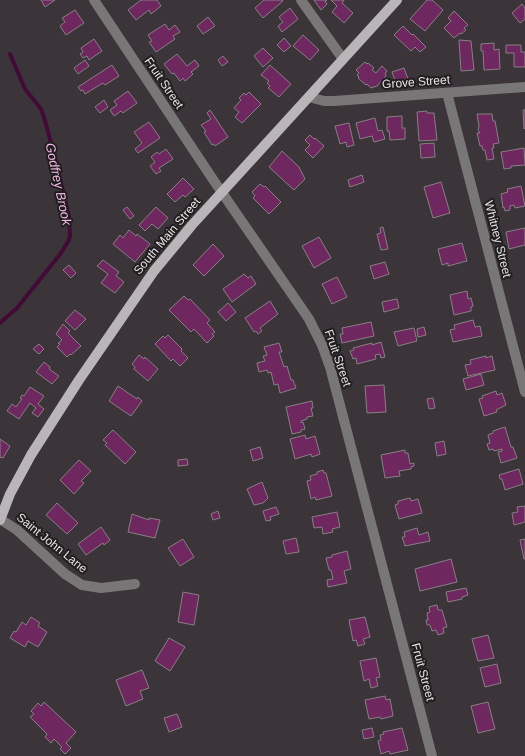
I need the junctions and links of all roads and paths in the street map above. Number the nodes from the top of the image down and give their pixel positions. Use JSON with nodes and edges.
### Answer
{"nodes":[{"id":1,"x":94,"y":0,"type":"edge"},
{"id":2,"x":301,"y":0,"type":"edge"},
{"id":3,"x":397,"y":0,"type":"edge"},
{"id":4,"x":344,"y":59,"type":"junction"},
{"id":5,"x":525,"y":87,"type":"edge"},
{"id":6,"x":447,"y":93,"type":"junction"},
{"id":7,"x":309,"y":97,"type":"junction"},
{"id":8,"x":222,"y":192,"type":"junction"},
{"id":9,"x":525,"y":392,"type":"edge"},
{"id":10,"x":0,"y":520,"type":"edge"},
{"id":11,"x":135,"y":584,"type":"dead end"},
{"id":12,"x":432,"y":756,"type":"edge"}],
"edges":[{"from":1,"to":8,"type":"street","name":"Fruit Street"},
{"from":2,"to":4,"type":"street"},
{"from":3,"to":4,"type":"main road","name":"South Main Street"},
{"from":4,"to":7,"type":"main road","name":"South Main Street"},
{"from":5,"to":6,"type":"street","name":"Grove Street"},
{"from":6,"to":7,"type":"street","name":"Grove Street"},
{"from":6,"to":9,"type":"street","name":"Whitney Street"},
{"from":7,"to":8,"type":"main road","name":"South Main Street"},
{"from":8,"to":10,"type":"main road","name":"South Main Street"},
{"from":8,"to":12,"type":"street","name":"Fruit Street"},
{"from":10,"to":11,"type":"street","name":"Saint John Lane"}]}
